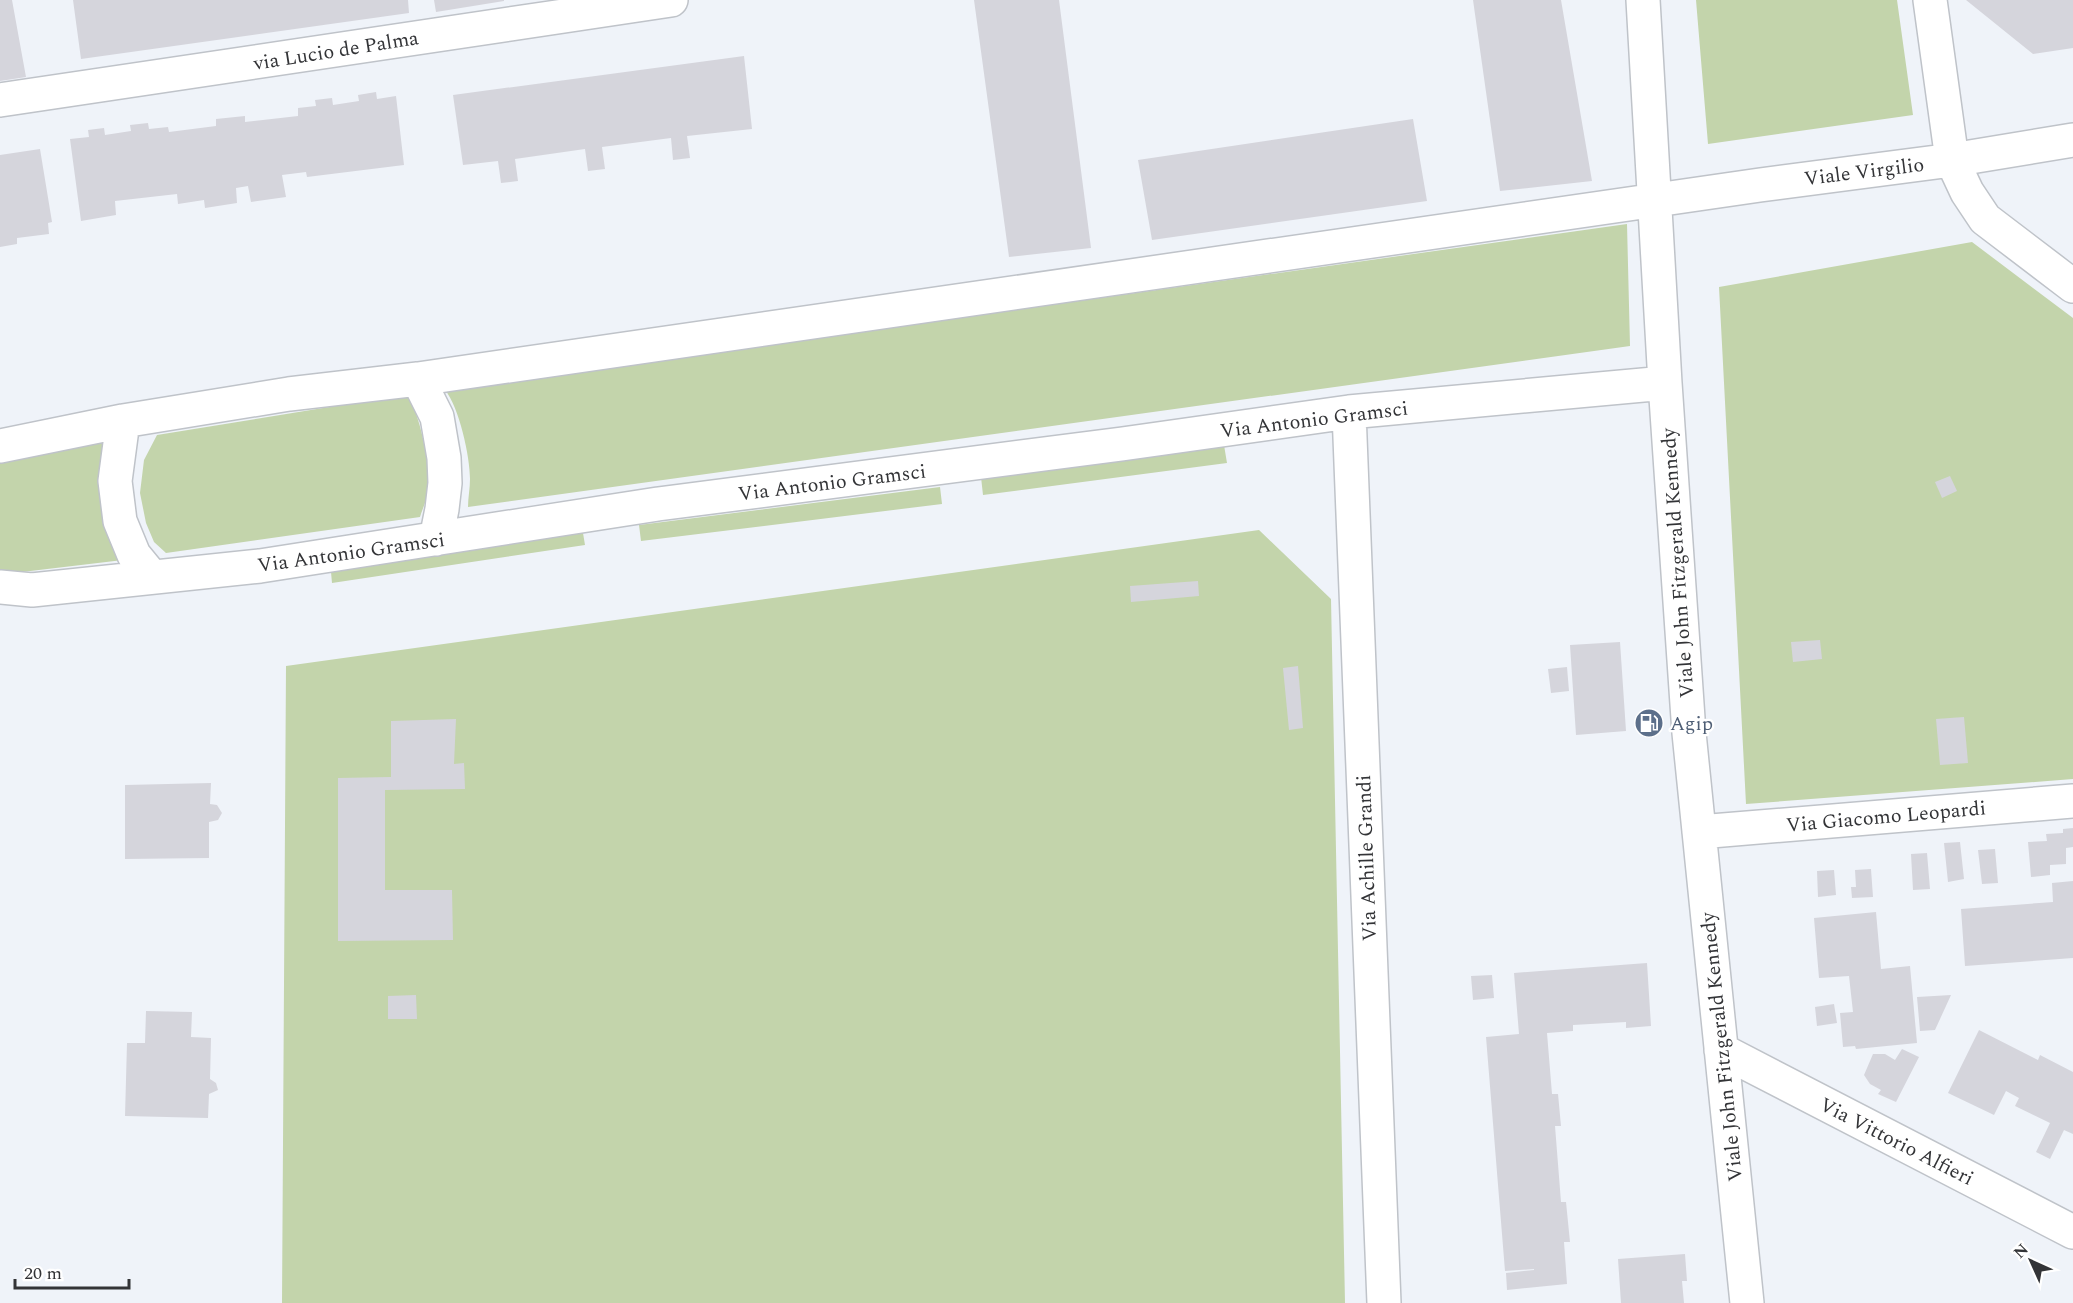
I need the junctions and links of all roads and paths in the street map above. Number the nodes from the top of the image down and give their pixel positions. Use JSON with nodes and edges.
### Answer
{"nodes":[{"id":1,"x":671,"y":0,"type":"edge"},
{"id":2,"x":1643,"y":0,"type":"edge"},
{"id":3,"x":1930,"y":0,"type":"edge"},
{"id":4,"x":0,"y":100,"type":"edge"},
{"id":5,"x":2073,"y":140,"type":"edge"},
{"id":6,"x":1952,"y":160,"type":"junction"},
{"id":7,"x":1654,"y":201,"type":"junction"},
{"id":8,"x":2073,"y":286,"type":"edge"},
{"id":9,"x":418,"y":378,"type":"junction"},
{"id":10,"x":1665,"y":383,"type":"junction"},
{"id":11,"x":1349,"y":412,"type":"junction"},
{"id":12,"x":123,"y":421,"type":"junction"},
{"id":13,"x":0,"y":446,"type":"edge"},
{"id":14,"x":436,"y":539,"type":"junction"},
{"id":15,"x":153,"y":577,"type":"junction"},
{"id":16,"x":0,"y":587,"type":"edge"},
{"id":17,"x":2073,"y":801,"type":"edge"},
{"id":18,"x":1699,"y":832,"type":"junction"},
{"id":19,"x":1721,"y":1050,"type":"junction"},
{"id":20,"x":2073,"y":1232,"type":"edge"},
{"id":21,"x":1384,"y":1303,"type":"edge"},
{"id":22,"x":1747,"y":1303,"type":"edge"}],
"edges":[{"from":1,"to":4,"type":"street","name":"via Lucio de Palma"},
{"from":2,"to":7,"type":"street","name":"Viale John Fitzgerald Kennedy"},
{"from":3,"to":6,"type":"street"},
{"from":5,"to":6,"type":"street","name":"Viale Virgilio"},
{"from":6,"to":7,"type":"street","name":"Viale Virgilio"},
{"from":6,"to":8,"type":"street"},
{"from":7,"to":9,"type":"street"},
{"from":7,"to":10,"type":"street","name":"Viale John Fitzgerald Kennedy"},
{"from":9,"to":12,"type":"street"},
{"from":9,"to":14,"type":"street"},
{"from":10,"to":11,"type":"street","name":"Via Antonio Gramsci"},
{"from":10,"to":18,"type":"street","name":"Viale John Fitzgerald Kennedy"},
{"from":11,"to":14,"type":"street","name":"Via Antonio Gramsci"},
{"from":11,"to":21,"type":"street","name":"Via Achille Grandi"},
{"from":12,"to":13,"type":"street"},
{"from":12,"to":15,"type":"street"},
{"from":14,"to":15,"type":"street","name":"Via Antonio Gramsci"},
{"from":15,"to":16,"type":"street","name":"Via Antonio Gramsci"},
{"from":17,"to":18,"type":"street","name":"Via Giacomo Leopardi"},
{"from":18,"to":19,"type":"street","name":"Viale John Fitzgerald Kennedy"},
{"from":19,"to":20,"type":"street","name":"Via Vittorio Alfieri"},
{"from":19,"to":22,"type":"street","name":"Viale John Fitzgerald Kennedy"}]}
